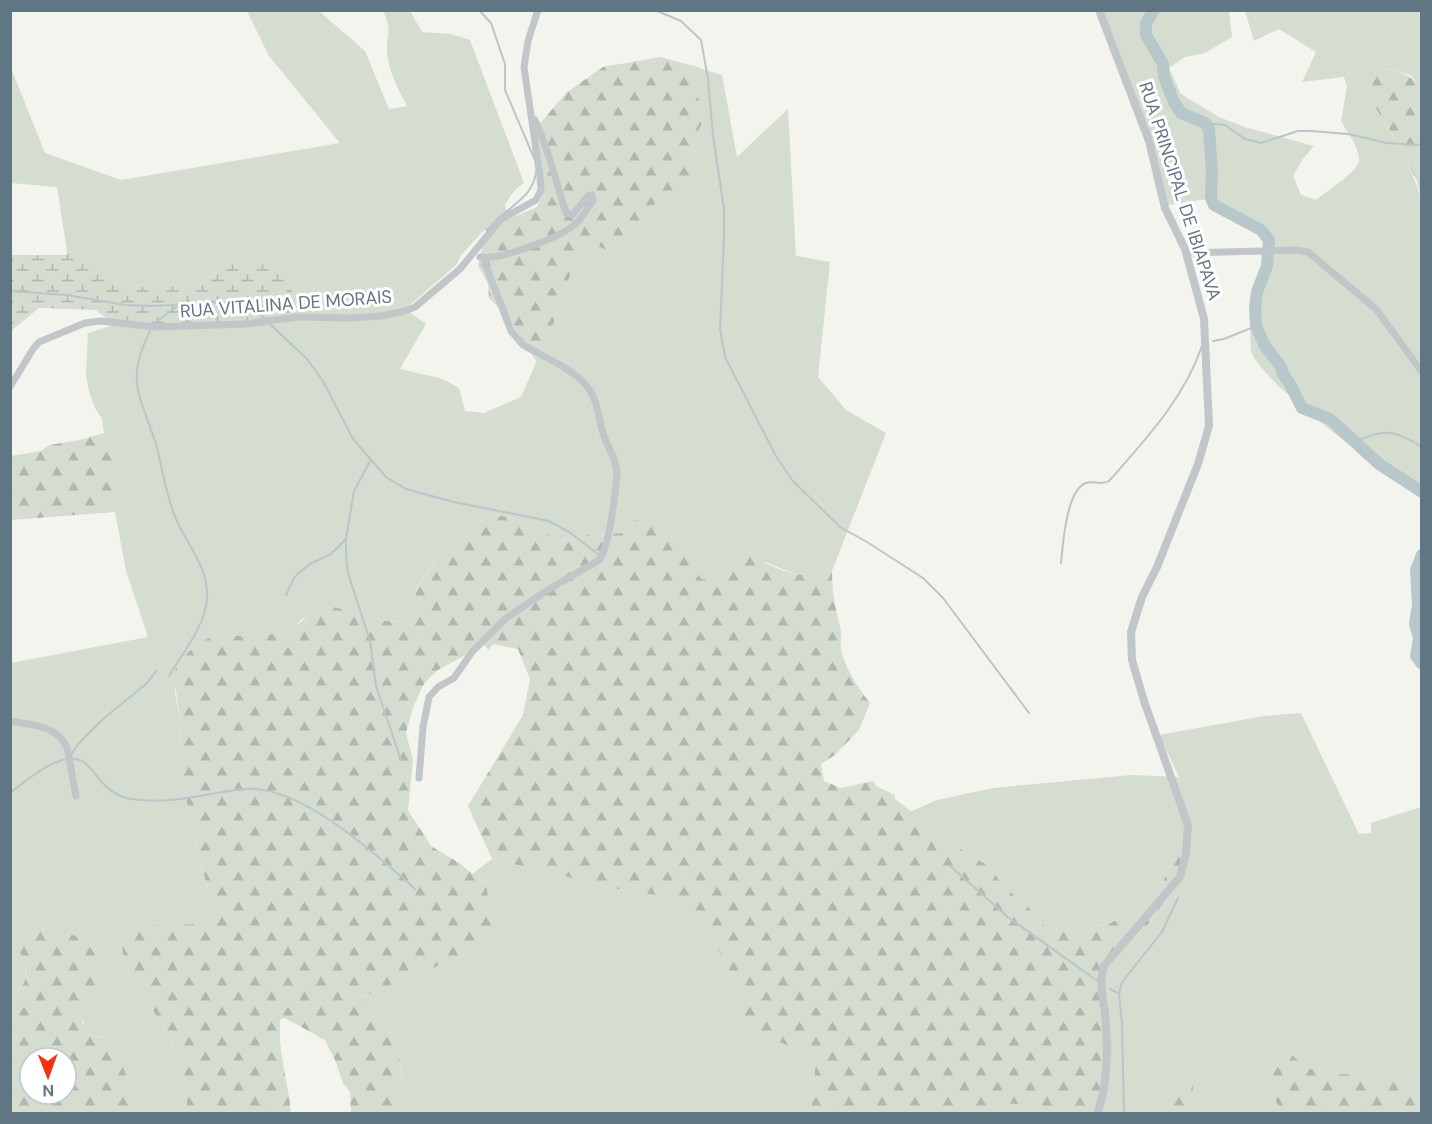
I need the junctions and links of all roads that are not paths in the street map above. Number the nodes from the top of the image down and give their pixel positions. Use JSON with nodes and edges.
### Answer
{"nodes":[{"id":1,"x":538,"y":10,"type":"edge"},
{"id":2,"x":1099,"y":10,"type":"edge"},
{"id":3,"x":531,"y":112,"type":"junction"},
{"id":4,"x":1186,"y":253,"type":"junction"},
{"id":5,"x":474,"y":254,"type":"junction"},
{"id":6,"x":483,"y":258,"type":"junction"},
{"id":7,"x":1422,"y":372,"type":"edge"},
{"id":8,"x":10,"y":387,"type":"edge"},
{"id":9,"x":10,"y":721,"type":"edge"},
{"id":10,"x":419,"y":778,"type":"dead end"},
{"id":11,"x":76,"y":796,"type":"dead end"},
{"id":12,"x":1097,"y":1113,"type":"edge"}],
"edges":[{"from":1,"to":3,"type":"street","name":"RUA VITALINA DE MORAIS"},
{"from":2,"to":4,"type":"street","name":"RUA PRINCIPAL DE IBIAPAVA"},
{"from":3,"to":5,"type":"street","name":"RUA VITALINA DE MORAIS"},
{"from":3,"to":6,"type":"street"},
{"from":4,"to":7,"type":"street"},
{"from":4,"to":12,"type":"street","name":"RUA PRINCIPAL DE IBIAPAVA"},
{"from":5,"to":6,"type":"street"},
{"from":5,"to":8,"type":"street","name":"RUA VITALINA DE MORAIS"},
{"from":6,"to":10,"type":"street"},
{"from":9,"to":11,"type":"street"}]}
